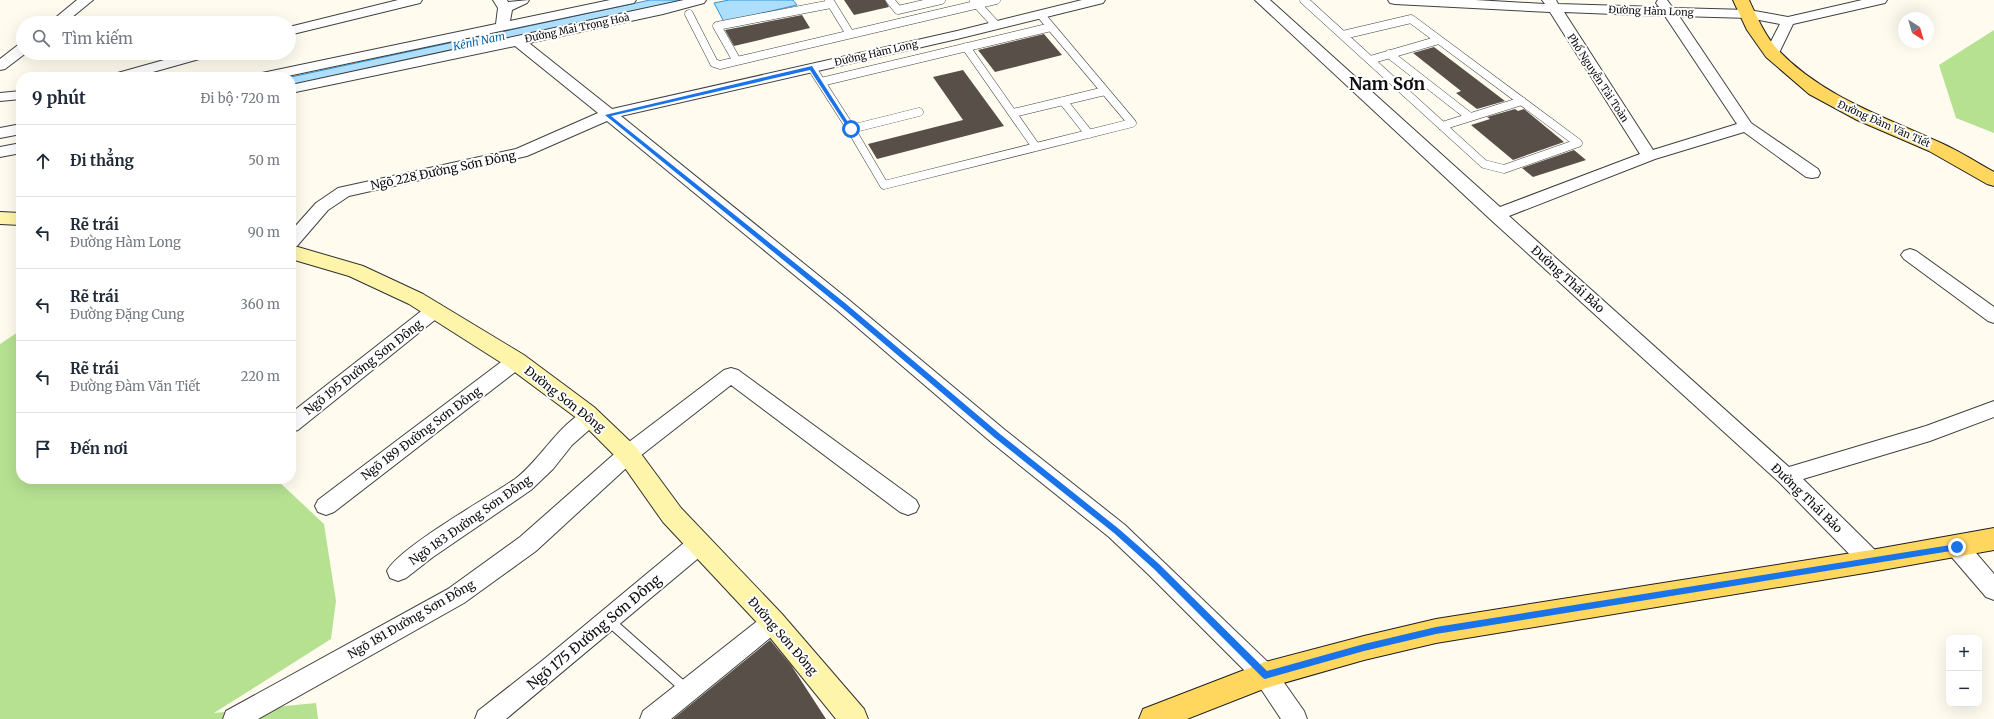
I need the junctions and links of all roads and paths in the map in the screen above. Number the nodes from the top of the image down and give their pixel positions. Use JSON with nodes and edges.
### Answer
{"nodes":[{"id":1,"x":86,"y":0,"type":"edge"},
{"id":2,"x":415,"y":0,"type":"edge"},
{"id":3,"x":522,"y":0,"type":"edge"},
{"id":4,"x":629,"y":0,"type":"edge"},
{"id":5,"x":699,"y":0,"type":"edge"},
{"id":6,"x":890,"y":0,"type":"edge"},
{"id":7,"x":941,"y":0,"type":"edge"},
{"id":8,"x":996,"y":0,"type":"edge"},
{"id":9,"x":1098,"y":0,"type":"edge"},
{"id":10,"x":1262,"y":0,"type":"edge"},
{"id":11,"x":1304,"y":0,"type":"edge"},
{"id":12,"x":1395,"y":0,"type":"edge"},
{"id":13,"x":1880,"y":0,"type":"edge"},
{"id":14,"x":1450,"y":1,"type":"edge"},
{"id":15,"x":830,"y":2,"type":"edge"},
{"id":16,"x":921,"y":2,"type":"edge"},
{"id":17,"x":975,"y":2,"type":"edge"},
{"id":18,"x":502,"y":4,"type":"edge"},
{"id":19,"x":1551,"y":4,"type":"edge"},
{"id":20,"x":1664,"y":6,"type":"edge"},
{"id":21,"x":1745,"y":7,"type":"edge"},
{"id":22,"x":689,"y":14,"type":"dead end"},
{"id":23,"x":1041,"y":15,"type":"junction"},
{"id":24,"x":65,"y":16,"type":"edge"},
{"id":25,"x":1788,"y":21,"type":"junction"},
{"id":26,"x":996,"y":25,"type":"junction"},
{"id":27,"x":503,"y":26,"type":"junction"},
{"id":28,"x":1051,"y":27,"type":"junction"},
{"id":29,"x":296,"y":29,"type":"edge"},
{"id":30,"x":850,"y":34,"type":"junction"},
{"id":31,"x":1343,"y":36,"type":"junction"},
{"id":32,"x":1439,"y":40,"type":"junction"},
{"id":33,"x":518,"y":41,"type":"junction"},
{"id":34,"x":966,"y":47,"type":"junction"},
{"id":35,"x":16,"y":53,"type":"edge"},
{"id":36,"x":1772,"y":53,"type":"junction"},
{"id":37,"x":1389,"y":54,"type":"junction"},
{"id":38,"x":180,"y":60,"type":"edge"},
{"id":39,"x":1370,"y":60,"type":"junction"},
{"id":40,"x":737,"y":61,"type":"junction"},
{"id":41,"x":0,"y":66,"type":"edge"},
{"id":42,"x":812,"y":68,"type":"junction"},
{"id":43,"x":137,"y":72,"type":"edge"},
{"id":44,"x":286,"y":72,"type":"edge"},
{"id":45,"x":821,"y":82,"type":"junction"},
{"id":46,"x":296,"y":89,"type":"edge"},
{"id":47,"x":1105,"y":91,"type":"junction"},
{"id":48,"x":16,"y":95,"type":"edge"},
{"id":49,"x":0,"y":97,"type":"edge"},
{"id":50,"x":1063,"y":101,"type":"junction"},
{"id":51,"x":1522,"y":101,"type":"junction"},
{"id":52,"x":919,"y":112,"type":"dead end"},
{"id":53,"x":1013,"y":113,"type":"junction"},
{"id":54,"x":607,"y":115,"type":"junction"},
{"id":55,"x":1470,"y":118,"type":"junction"},
{"id":56,"x":1442,"y":126,"type":"junction"},
{"id":57,"x":1746,"y":126,"type":"junction"},
{"id":58,"x":851,"y":129,"type":"junction"},
{"id":59,"x":16,"y":130,"type":"edge"},
{"id":60,"x":0,"y":133,"type":"edge"},
{"id":61,"x":1089,"y":134,"type":"junction"},
{"id":62,"x":1036,"y":147,"type":"junction"},
{"id":63,"x":16,"y":149,"type":"edge"},
{"id":64,"x":0,"y":152,"type":"edge"},
{"id":65,"x":1649,"y":156,"type":"junction"},
{"id":66,"x":1812,"y":173,"type":"dead end"},
{"id":67,"x":1994,"y":180,"type":"edge"},
{"id":68,"x":1496,"y":214,"type":"junction"},
{"id":69,"x":0,"y":218,"type":"edge"},
{"id":70,"x":16,"y":219,"type":"edge"},
{"id":71,"x":296,"y":237,"type":"edge"},
{"id":72,"x":296,"y":253,"type":"edge"},
{"id":73,"x":1910,"y":255,"type":"dead end"},
{"id":74,"x":435,"y":310,"type":"junction"},
{"id":75,"x":1994,"y":316,"type":"edge"},
{"id":76,"x":516,"y":361,"type":"junction"},
{"id":77,"x":1994,"y":409,"type":"edge"},
{"id":78,"x":591,"y":416,"type":"junction"},
{"id":79,"x":296,"y":420,"type":"edge"},
{"id":80,"x":628,"y":454,"type":"junction"},
{"id":81,"x":1786,"y":476,"type":"junction"},
{"id":82,"x":326,"y":506,"type":"dead end"},
{"id":83,"x":908,"y":506,"type":"dead end"},
{"id":84,"x":1994,"y":539,"type":"edge"},
{"id":85,"x":699,"y":544,"type":"junction"},
{"id":86,"x":1957,"y":547,"type":"junction"},
{"id":87,"x":1871,"y":561,"type":"junction"},
{"id":88,"x":398,"y":571,"type":"dead end"},
{"id":89,"x":1994,"y":590,"type":"edge"},
{"id":90,"x":608,"y":620,"type":"junction"},
{"id":91,"x":773,"y":622,"type":"junction"},
{"id":92,"x":1265,"y":675,"type":"junction"},
{"id":93,"x":688,"y":690,"type":"junction"},
{"id":94,"x":235,"y":719,"type":"edge"},
{"id":95,"x":487,"y":719,"type":"edge"},
{"id":96,"x":652,"y":719,"type":"edge"},
{"id":97,"x":854,"y":719,"type":"edge"},
{"id":98,"x":1153,"y":719,"type":"edge"},
{"id":99,"x":1296,"y":719,"type":"edge"}],
"edges":[{"from":1,"to":24,"type":"street"},
{"from":2,"to":29,"type":"street"},
{"from":3,"to":18,"type":"street"},
{"from":4,"to":27,"type":"street"},
{"from":5,"to":33,"type":"street","name":"Đường Mai Trọng Hoà"},
{"from":6,"to":16,"type":"lane"},
{"from":7,"to":16,"type":"lane"},
{"from":8,"to":17,"type":"lane"},
{"from":9,"to":23,"type":"street","name":"Đường Hàm Long"},
{"from":10,"to":68,"type":"street","name":"Đường Thái Bảo"},
{"from":11,"to":31,"type":"lane"},
{"from":12,"to":14,"type":"street","name":"Đường Hàm Long"},
{"from":13,"to":25,"type":"street","name":"Đường Hàm Long"},
{"from":14,"to":19,"type":"street","name":"Đường Hàm Long"},
{"from":15,"to":30,"type":"lane"},
{"from":15,"to":40,"type":"lane"},
{"from":17,"to":26,"type":"lane"},
{"from":17,"to":30,"type":"lane"},
{"from":18,"to":27,"type":"street"},
{"from":19,"to":20,"type":"street","name":"Đường Hàm Long"},
{"from":19,"to":65,"type":"street","name":"Phố Nguyễn Tài Toàn"},
{"from":20,"to":21,"type":"street","name":"Đường Hàm Long"},
{"from":20,"to":57,"type":"street"},
{"from":21,"to":25,"type":"street","name":"Đường Hàm Long"},
{"from":21,"to":36,"type":"main road","name":"Đường Đàm Văn Tiết"},
{"from":22,"to":40,"type":"lane"},
{"from":23,"to":26,"type":"street","name":"Đường Hàm Long"},
{"from":23,"to":28,"type":"lane"},
{"from":25,"to":36,"type":"street"},
{"from":26,"to":42,"type":"street","name":"Đường Hàm Long"},
{"from":27,"to":44,"type":"street"},
{"from":28,"to":34,"type":"lane"},
{"from":28,"to":47,"type":"lane"},
{"from":30,"to":40,"type":"lane"},
{"from":31,"to":32,"type":"lane"},
{"from":31,"to":39,"type":"lane"},
{"from":32,"to":37,"type":"lane"},
{"from":32,"to":51,"type":"lane"},
{"from":33,"to":46,"type":"street","name":"Đường Mai Trọng Hoà"},
{"from":33,"to":54,"type":"street"},
{"from":34,"to":45,"type":"lane"},
{"from":34,"to":53,"type":"lane"},
{"from":35,"to":41,"type":"street"},
{"from":36,"to":67,"type":"main road","name":"Đường Đàm Văn Tiết"},
{"from":37,"to":39,"type":"lane"},
{"from":37,"to":55,"type":"lane"},
{"from":38,"to":43,"type":"street"},
{"from":39,"to":56,"type":"lane"},
{"from":42,"to":45,"type":"lane"},
{"from":42,"to":54,"type":"street","name":"Đường Hàm Long"},
{"from":45,"to":58,"type":"lane"},
{"from":47,"to":50,"type":"lane"},
{"from":47,"to":61,"type":"lane"},
{"from":48,"to":49,"type":"street"},
{"from":50,"to":53,"type":"lane"},
{"from":50,"to":61,"type":"lane"},
{"from":51,"to":55,"type":"lane"},
{"from":51,"to":56,"type":"lane"},
{"from":52,"to":58,"type":"lane"},
{"from":53,"to":62,"type":"lane"},
{"from":54,"to":71,"type":"street","name":"Ngõ 228 Đường Sơn Đông"},
{"from":54,"to":92,"type":"street"},
{"from":55,"to":56,"type":"lane"},
{"from":57,"to":65,"type":"street"},
{"from":57,"to":66,"type":"street"},
{"from":58,"to":62,"type":"lane"},
{"from":59,"to":60,"type":"street"},
{"from":61,"to":62,"type":"lane"},
{"from":63,"to":64,"type":"street"},
{"from":65,"to":68,"type":"street"},
{"from":68,"to":81,"type":"street","name":"Đường Thái Bảo"},
{"from":69,"to":70,"type":"main road"},
{"from":72,"to":74,"type":"main road","name":"Đường Sơn Đông"},
{"from":73,"to":75,"type":"street"},
{"from":74,"to":76,"type":"main road","name":"Đường Sơn Đông"},
{"from":74,"to":79,"type":"street","name":"Ngõ 195 Đường Sơn Đông"},
{"from":76,"to":78,"type":"main road","name":"Đường Sơn Đông"},
{"from":76,"to":82,"type":"street","name":"Ngõ 189 Đường Sơn Đông"},
{"from":77,"to":81,"type":"street"},
{"from":78,"to":80,"type":"main road","name":"Đường Sơn Đông"},
{"from":78,"to":88,"type":"street","name":"Ngõ 183 Đường Sơn Đông"},
{"from":80,"to":83,"type":"street","name":"Ngõ 181 Đường Sơn Đông"},
{"from":80,"to":85,"type":"main road","name":"Đường Sơn Đông"},
{"from":80,"to":94,"type":"street","name":"Ngõ 181 Đường Sơn Đông"},
{"from":81,"to":87,"type":"street","name":"Đường Thái Bảo"},
{"from":84,"to":86,"type":"main road"},
{"from":85,"to":90,"type":"street","name":"Ngõ 175 Đường Sơn Đông"},
{"from":85,"to":91,"type":"main road","name":"Đường Sơn Đông"},
{"from":86,"to":87,"type":"main road"},
{"from":86,"to":89,"type":"street"},
{"from":87,"to":92,"type":"main road"},
{"from":90,"to":93,"type":"lane"},
{"from":90,"to":95,"type":"street","name":"Ngõ 175 Đường Sơn Đông"},
{"from":91,"to":93,"type":"street"},
{"from":91,"to":97,"type":"main road","name":"Đường Sơn Đông"},
{"from":92,"to":98,"type":"main road"},
{"from":92,"to":99,"type":"street"},
{"from":93,"to":96,"type":"street"}]}
